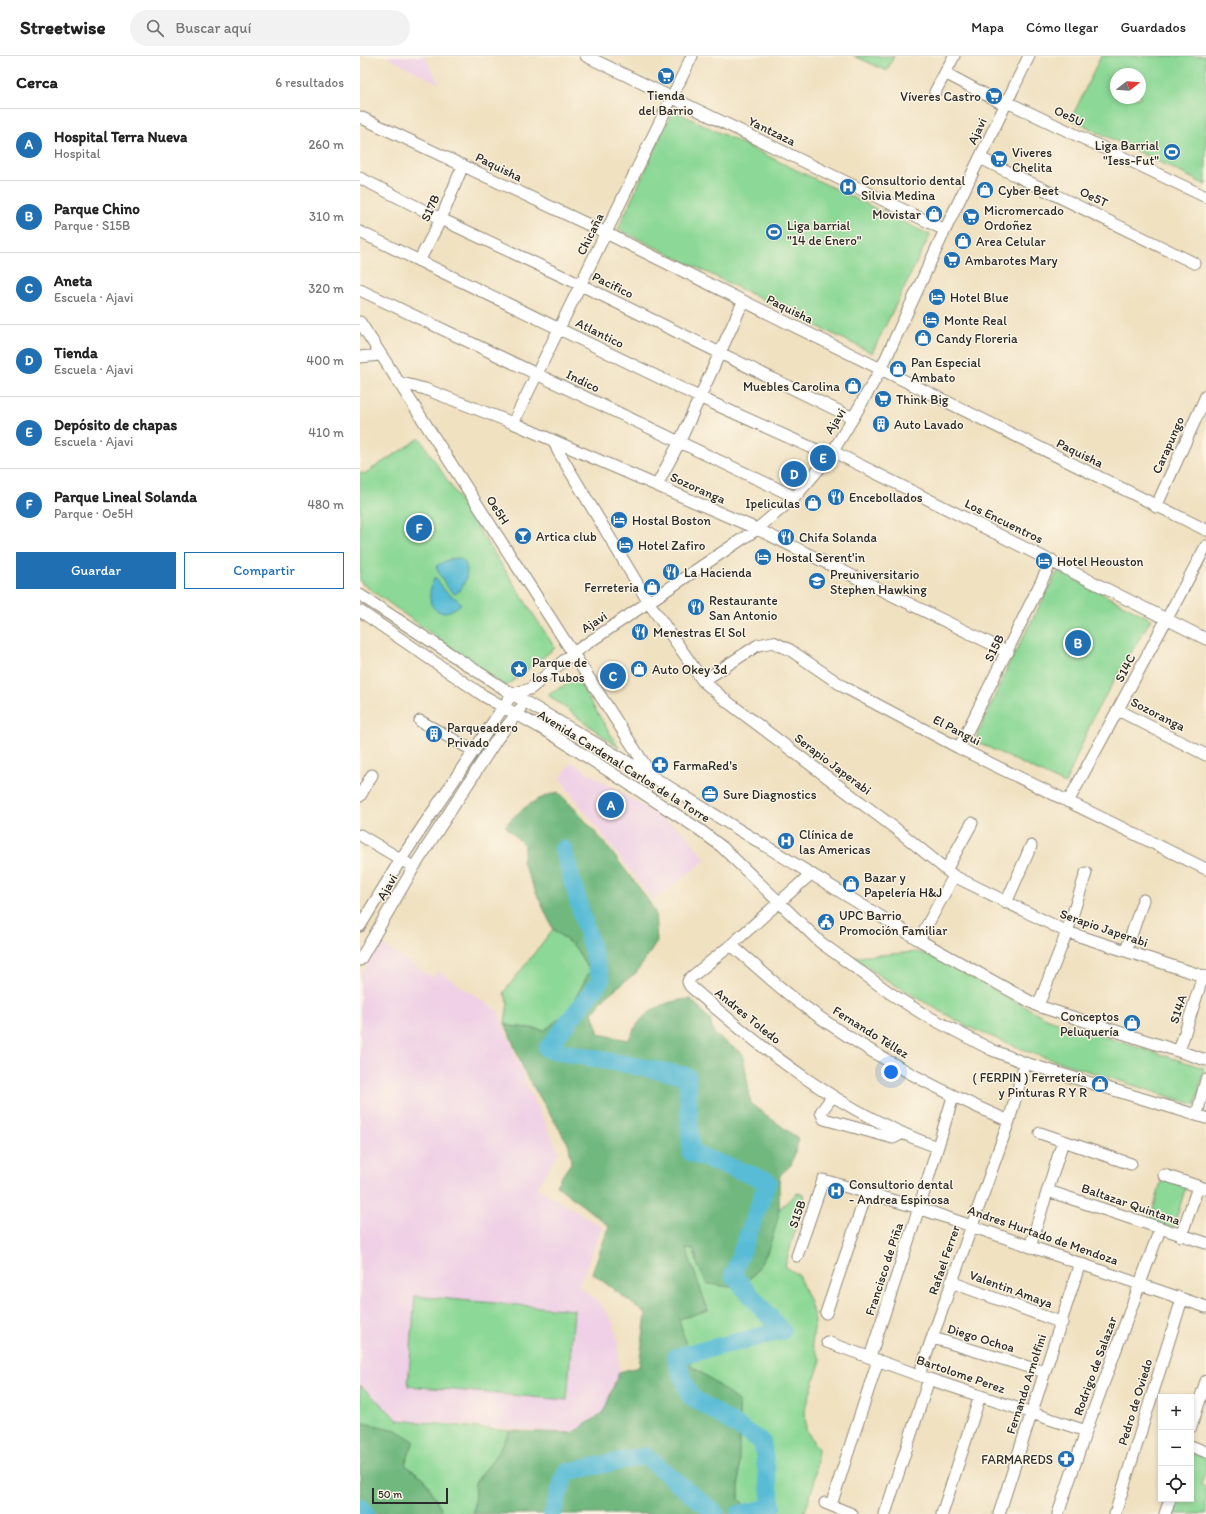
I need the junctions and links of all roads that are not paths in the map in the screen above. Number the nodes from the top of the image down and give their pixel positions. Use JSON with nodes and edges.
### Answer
{"nodes":[{"id":1,"x":586,"y":56,"type":"edge"},
{"id":2,"x":692,"y":56,"type":"edge"},
{"id":3,"x":954,"y":56,"type":"edge"},
{"id":4,"x":1029,"y":56,"type":"edge"},
{"id":5,"x":945,"y":73,"type":"junction"},
{"id":6,"x":934,"y":92,"type":"dead end"},
{"id":7,"x":672,"y":97,"type":"junction"},
{"id":8,"x":1006,"y":103,"type":"junction"},
{"id":9,"x":360,"y":117,"type":"edge"},
{"id":10,"x":980,"y":158,"type":"junction"},
{"id":11,"x":463,"y":165,"type":"junction"},
{"id":12,"x":360,"y":178,"type":"edge"},
{"id":13,"x":1206,"y":197,"type":"edge"},
{"id":14,"x":441,"y":219,"type":"junction"},
{"id":15,"x":945,"y":230,"type":"junction"},
{"id":16,"x":360,"y":232,"type":"edge"},
{"id":17,"x":606,"y":233,"type":"junction"},
{"id":18,"x":419,"y":261,"type":"junction"},
{"id":19,"x":1194,"y":263,"type":"dead end"},
{"id":20,"x":581,"y":285,"type":"junction"},
{"id":21,"x":360,"y":290,"type":"edge"},
{"id":22,"x":743,"y":302,"type":"junction"},
{"id":23,"x":360,"y":322,"type":"edge"},
{"id":24,"x":560,"y":329,"type":"junction"},
{"id":25,"x":719,"y":352,"type":"junction"},
{"id":26,"x":380,"y":355,"type":"junction"},
{"id":27,"x":360,"y":357,"type":"edge"},
{"id":28,"x":881,"y":369,"type":"junction"},
{"id":29,"x":538,"y":374,"type":"junction"},
{"id":30,"x":398,"y":382,"type":"junction"},
{"id":31,"x":1206,"y":396,"type":"edge"},
{"id":32,"x":699,"y":397,"type":"junction"},
{"id":33,"x":853,"y":418,"type":"junction"},
{"id":34,"x":513,"y":423,"type":"junction"},
{"id":35,"x":554,"y":441,"type":"junction"},
{"id":36,"x":679,"y":443,"type":"junction"},
{"id":37,"x":831,"y":453,"type":"junction"},
{"id":38,"x":657,"y":485,"type":"junction"},
{"id":39,"x":795,"y":497,"type":"junction"},
{"id":40,"x":1156,"y":507,"type":"junction"},
{"id":41,"x":757,"y":529,"type":"junction"},
{"id":42,"x":1206,"y":530,"type":"edge"},
{"id":43,"x":1206,"y":546,"type":"edge"},
{"id":44,"x":1052,"y":560,"type":"junction"},
{"id":45,"x":360,"y":595,"type":"edge"},
{"id":46,"x":649,"y":603,"type":"junction"},
{"id":47,"x":360,"y":611,"type":"edge"},
{"id":48,"x":1166,"y":619,"type":"junction"},
{"id":49,"x":1206,"y":639,"type":"edge"},
{"id":50,"x":1008,"y":652,"type":"junction"},
{"id":51,"x":573,"y":653,"type":"junction"},
{"id":52,"x":703,"y":681,"type":"junction"},
{"id":53,"x":530,"y":689,"type":"junction"},
{"id":54,"x":512,"y":694,"type":"junction"},
{"id":55,"x":526,"y":702,"type":"junction"},
{"id":56,"x":503,"y":706,"type":"junction"},
{"id":57,"x":1118,"y":710,"type":"junction"},
{"id":58,"x":515,"y":714,"type":"junction"},
{"id":59,"x":420,"y":721,"type":"dead end"},
{"id":60,"x":959,"y":748,"type":"junction"},
{"id":61,"x":474,"y":751,"type":"junction"},
{"id":62,"x":1206,"y":754,"type":"edge"},
{"id":63,"x":372,"y":775,"type":"dead end"},
{"id":64,"x":653,"y":776,"type":"junction"},
{"id":65,"x":360,"y":796,"type":"edge"},
{"id":66,"x":1068,"y":802,"type":"junction"},
{"id":67,"x":972,"y":823,"type":"dead end"},
{"id":68,"x":360,"y":835,"type":"edge"},
{"id":69,"x":1031,"y":846,"type":"dead end"},
{"id":70,"x":401,"y":859,"type":"junction"},
{"id":71,"x":414,"y":868,"type":"junction"},
{"id":72,"x":1206,"y":869,"type":"edge"},
{"id":73,"x":950,"y":873,"type":"junction"},
{"id":74,"x":1086,"y":873,"type":"dead end"},
{"id":75,"x":811,"y":874,"type":"junction"},
{"id":76,"x":1142,"y":900,"type":"dead end"},
{"id":77,"x":780,"y":902,"type":"junction"},
{"id":78,"x":1006,"y":903,"type":"junction"},
{"id":79,"x":360,"y":926,"type":"edge"},
{"id":80,"x":1066,"y":932,"type":"junction"},
{"id":81,"x":919,"y":940,"type":"junction"},
{"id":82,"x":731,"y":944,"type":"junction"},
{"id":83,"x":1126,"y":951,"type":"junction"},
{"id":84,"x":360,"y":960,"type":"edge"},
{"id":85,"x":1204,"y":976,"type":"edge"},
{"id":86,"x":1038,"y":1006,"type":"junction"},
{"id":87,"x":1179,"y":1051,"type":"junction"},
{"id":88,"x":1206,"y":1060,"type":"edge"},
{"id":89,"x":1025,"y":1063,"type":"junction"},
{"id":90,"x":1206,"y":1080,"type":"edge"},
{"id":91,"x":832,"y":1097,"type":"junction"},
{"id":92,"x":953,"y":1097,"type":"junction"},
{"id":93,"x":1202,"y":1116,"type":"edge"},
{"id":94,"x":1009,"y":1121,"type":"junction"},
{"id":95,"x":1040,"y":1133,"type":"dead end"},
{"id":96,"x":901,"y":1134,"type":"junction"},
{"id":97,"x":1063,"y":1141,"type":"junction"},
{"id":98,"x":937,"y":1147,"type":"junction"},
{"id":99,"x":1131,"y":1164,"type":"dead end"},
{"id":100,"x":1164,"y":1175,"type":"dead end"},
{"id":101,"x":823,"y":1180,"type":"joint"},
{"id":102,"x":1202,"y":1188,"type":"edge"},
{"id":103,"x":1048,"y":1191,"type":"junction"},
{"id":104,"x":867,"y":1192,"type":"junction"},
{"id":105,"x":919,"y":1208,"type":"junction"},
{"id":106,"x":971,"y":1226,"type":"junction"},
{"id":107,"x":1160,"y":1229,"type":"junction"},
{"id":108,"x":1181,"y":1236,"type":"junction"},
{"id":109,"x":1206,"y":1243,"type":"edge"},
{"id":110,"x":1030,"y":1247,"type":"junction"},
{"id":111,"x":797,"y":1256,"type":"dead end"},
{"id":112,"x":1080,"y":1263,"type":"junction"},
{"id":113,"x":951,"y":1282,"type":"junction"},
{"id":114,"x":1141,"y":1284,"type":"junction"},
{"id":115,"x":1182,"y":1299,"type":"junction"},
{"id":116,"x":1206,"y":1307,"type":"edge"},
{"id":117,"x":826,"y":1313,"type":"dead end"},
{"id":118,"x":1062,"y":1323,"type":"junction"},
{"id":119,"x":932,"y":1338,"type":"junction"},
{"id":120,"x":827,"y":1342,"type":"dead end"},
{"id":121,"x":874,"y":1358,"type":"junction"},
{"id":122,"x":1045,"y":1372,"type":"junction"},
{"id":123,"x":924,"y":1377,"type":"junction"},
{"id":124,"x":1206,"y":1382,"type":"edge"},
{"id":125,"x":980,"y":1396,"type":"junction"},
{"id":126,"x":1203,"y":1401,"type":"edge"},
{"id":127,"x":1031,"y":1414,"type":"junction"},
{"id":128,"x":1194,"y":1420,"type":"edge"},
{"id":129,"x":1086,"y":1431,"type":"junction"},
{"id":130,"x":1194,"y":1447,"type":"edge"},
{"id":131,"x":1206,"y":1452,"type":"edge"},
{"id":132,"x":1169,"y":1502,"type":"edge"},
{"id":133,"x":852,"y":1514,"type":"edge"},
{"id":134,"x":885,"y":1514,"type":"edge"},
{"id":135,"x":942,"y":1514,"type":"edge"},
{"id":136,"x":998,"y":1514,"type":"edge"},
{"id":137,"x":1058,"y":1514,"type":"edge"},
{"id":138,"x":1115,"y":1514,"type":"edge"},
{"id":139,"x":1165,"y":1514,"type":"edge"}],
"edges":[{"from":1,"to":7,"type":"street","name":"Yantzaza"},
{"from":2,"to":7,"type":"street","name":"Chicaña"},
{"from":3,"to":5,"type":"street"},
{"from":4,"to":8,"type":"street","name":"Ajavi"},
{"from":5,"to":6,"type":"street"},
{"from":5,"to":8,"type":"street","name":"Oe5U"},
{"from":7,"to":15,"type":"street","name":"Yantzaza"},
{"from":7,"to":17,"type":"street","name":"Chicaña"},
{"from":8,"to":10,"type":"street","name":"Ajavi"},
{"from":8,"to":13,"type":"street","name":"Oe5U"},
{"from":9,"to":11,"type":"street","name":"Paquisha"},
{"from":10,"to":15,"type":"street","name":"Ajavi"},
{"from":10,"to":19,"type":"street","name":"Oe5T"},
{"from":11,"to":14,"type":"street","name":"S17B"},
{"from":11,"to":17,"type":"street","name":"Paquisha"},
{"from":12,"to":14,"type":"street","name":"Pacifico"},
{"from":14,"to":18,"type":"street","name":"S17B"},
{"from":14,"to":20,"type":"street","name":"Pacifico"},
{"from":15,"to":28,"type":"street","name":"Ajavi"},
{"from":16,"to":18,"type":"street","name":"Atlantico"},
{"from":17,"to":20,"type":"street","name":"Chicaña"},
{"from":17,"to":22,"type":"street","name":"Paquisha"},
{"from":18,"to":24,"type":"street","name":"Atlantico"},
{"from":20,"to":24,"type":"street","name":"Chicaña"},
{"from":20,"to":25,"type":"street","name":"Pacifico"},
{"from":21,"to":29,"type":"street","name":"Indico"},
{"from":22,"to":25,"type":"street"},
{"from":22,"to":28,"type":"street","name":"Paquisha"},
{"from":23,"to":26,"type":"street"},
{"from":24,"to":29,"type":"street","name":"Chicaña"},
{"from":24,"to":32,"type":"street","name":"Atlantico"},
{"from":25,"to":32,"type":"street"},
{"from":25,"to":33,"type":"street","name":"Pacifico"},
{"from":26,"to":27,"type":"street"},
{"from":26,"to":30,"type":"street"},
{"from":28,"to":33,"type":"street","name":"Ajavi"},
{"from":28,"to":40,"type":"street","name":"Paquisha"},
{"from":29,"to":34,"type":"street","name":"Chicaña"},
{"from":29,"to":36,"type":"street","name":"Indico"},
{"from":30,"to":34,"type":"street","name":"Sozoranga"},
{"from":30,"to":51,"type":"street","name":"Oe5H"},
{"from":31,"to":40,"type":"street","name":"Carapungo"},
{"from":32,"to":36,"type":"street"},
{"from":32,"to":37,"type":"street","name":"Atlantico"},
{"from":33,"to":37,"type":"street","name":"Ajavi"},
{"from":34,"to":35,"type":"street","name":"Sozoranga"},
{"from":35,"to":38,"type":"street","name":"Sozoranga"},
{"from":35,"to":46,"type":"street","name":"Serapio Japerabi"},
{"from":36,"to":38,"type":"street"},
{"from":36,"to":39,"type":"street","name":"Indico"},
{"from":37,"to":39,"type":"street","name":"Ajavi"},
{"from":37,"to":44,"type":"street","name":"Los Encuentros"},
{"from":38,"to":41,"type":"street","name":"Sozoranga"},
{"from":39,"to":41,"type":"street","name":"Ajavi"},
{"from":40,"to":42,"type":"street","name":"Paquisha"},
{"from":41,"to":46,"type":"street","name":"Ajavi"},
{"from":41,"to":50,"type":"street","name":"Sozoranga"},
{"from":43,"to":48,"type":"street","name":"S14C"},
{"from":44,"to":48,"type":"street","name":"Los Encuentros"},
{"from":44,"to":50,"type":"street","name":"S15B"},
{"from":45,"to":54,"type":"street","name":"Avenida Cardenal Carlos de la Torre"},
{"from":46,"to":51,"type":"street","name":"Ajavi"},
{"from":46,"to":52,"type":"street","name":"Serapio Japerabi"},
{"from":47,"to":56,"type":"street","name":"Avenida Cardenal Carlos de la Torre"},
{"from":48,"to":49,"type":"street","name":"Los Encuentros"},
{"from":48,"to":57,"type":"street","name":"S14C"},
{"from":50,"to":60,"type":"street","name":"S15B"},
{"from":51,"to":53,"type":"street","name":"Ajavi"},
{"from":51,"to":64,"type":"street","name":"Oe5H"},
{"from":52,"to":60,"type":"street","name":"El Pangui"},
{"from":52,"to":73,"type":"street","name":"Serapio Japerabi"},
{"from":53,"to":54,"type":"street","name":"Ajavi"},
{"from":53,"to":55,"type":"street","name":"Ajavi"},
{"from":54,"to":55,"type":"street","name":"Avenida Cardenal Carlos de la Torre"},
{"from":54,"to":56,"type":"street","name":"Ajavi"},
{"from":55,"to":58,"type":"street","name":"Ajavi"},
{"from":55,"to":64,"type":"street","name":"Avenida Cardenal Carlos de la Torre"},
{"from":56,"to":58,"type":"street","name":"Avenida Cardenal Carlos de la Torre"},
{"from":56,"to":61,"type":"street","name":"Ajavi"},
{"from":57,"to":62,"type":"street","name":"Sozoranga"},
{"from":57,"to":66,"type":"street","name":"S14C"},
{"from":58,"to":71,"type":"street","name":"Ajavi"},
{"from":58,"to":77,"type":"street","name":"Avenida Cardenal Carlos de la Torre"},
{"from":59,"to":61,"type":"street"},
{"from":60,"to":66,"type":"street","name":"El Pangui"},
{"from":61,"to":70,"type":"street","name":"Ajavi"},
{"from":63,"to":65,"type":"street"},
{"from":64,"to":75,"type":"street","name":"Avenida Cardenal Carlos de la Torre"},
{"from":66,"to":72,"type":"street","name":"El Pangui"},
{"from":67,"to":73,"type":"street"},
{"from":68,"to":70,"type":"street"},
{"from":69,"to":78,"type":"street"},
{"from":70,"to":71,"type":"street"},
{"from":70,"to":79,"type":"street","name":"Ajavi"},
{"from":71,"to":84,"type":"street","name":"Ajavi"},
{"from":73,"to":78,"type":"street","name":"Serapio Japerabi"},
{"from":73,"to":81,"type":"street"},
{"from":74,"to":80,"type":"street"},
{"from":75,"to":77,"type":"street","name":"Andres Toledo"},
{"from":75,"to":81,"type":"street","name":"Avenida Cardenal Carlos de la Torre"},
{"from":76,"to":83,"type":"street"},
{"from":77,"to":82,"type":"street","name":"Andres Toledo"},
{"from":77,"to":89,"type":"street","name":"Avenida Cardenal Carlos de la Torre"},
{"from":78,"to":80,"type":"street","name":"Serapio Japerabi"},
{"from":80,"to":83,"type":"street","name":"Serapio Japerabi"},
{"from":80,"to":86,"type":"street"},
{"from":81,"to":86,"type":"street","name":"Avenida Cardenal Carlos de la Torre"},
{"from":82,"to":91,"type":"street","name":"Andres Toledo"},
{"from":82,"to":92,"type":"street","name":"Fernando Téllez"},
{"from":83,"to":85,"type":"street","name":"Serapio Japerabi"},
{"from":85,"to":87,"type":"street","name":"S14A"},
{"from":86,"to":87,"type":"street","name":"Avenida Cardenal Carlos de la Torre"},
{"from":87,"to":88,"type":"street","name":"Avenida Cardenal Carlos de la Torre"},
{"from":89,"to":93,"type":"street","name":"Avenida Cardenal Carlos de la Torre"},
{"from":89,"to":94,"type":"street","name":"Rafael Ferrer"},
{"from":90,"to":93,"type":"street"},
{"from":91,"to":96,"type":"street","name":"Andres Toledo"},
{"from":91,"to":96,"type":"street"},
{"from":92,"to":94,"type":"street","name":"Fernando Téllez"},
{"from":92,"to":98,"type":"street","name":"Francisco de Piña"},
{"from":94,"to":106,"type":"street","name":"Rafael Ferrer"},
{"from":95,"to":97,"type":"street"},
{"from":96,"to":98,"type":"street","name":"Andres Toledo"},
{"from":97,"to":99,"type":"street"},
{"from":97,"to":103,"type":"street"},
{"from":98,"to":105,"type":"street","name":"Francisco de Piña"},
{"from":100,"to":102,"type":"street"},
{"from":101,"to":104,"type":"street","name":"Andres Hurtado de Mendoza"},
{"from":101,"to":111,"type":"street","name":"S15B"},
{"from":102,"to":108,"type":"street"},
{"from":103,"to":107,"type":"street","name":"Baltazar Quintana"},
{"from":103,"to":110,"type":"street"},
{"from":104,"to":105,"type":"street","name":"Andres Hurtado de Mendoza"},
{"from":104,"to":117,"type":"street"},
{"from":105,"to":106,"type":"street","name":"Andres Hurtado de Mendoza"},
{"from":105,"to":121,"type":"street","name":"Francisco de Piña"},
{"from":106,"to":110,"type":"street","name":"Andres Hurtado de Mendoza"},
{"from":106,"to":113,"type":"street","name":"Rafael Ferrer"},
{"from":107,"to":108,"type":"street","name":"Baltazar Quintana"},
{"from":107,"to":114,"type":"street","name":"Rodrigo de Salazar"},
{"from":108,"to":109,"type":"street","name":"Baltazar Quintana"},
{"from":110,"to":112,"type":"street","name":"Andres Hurtado de Mendoza"},
{"from":112,"to":114,"type":"street","name":"Andres Hurtado de Mendoza"},
{"from":112,"to":118,"type":"street","name":"Fernando Arnolfini"},
{"from":113,"to":118,"type":"street","name":"Valentin Amaya"},
{"from":113,"to":119,"type":"street","name":"Rafael Ferrer"},
{"from":114,"to":115,"type":"street","name":"Andres Hurtado de Mendoza"},
{"from":114,"to":129,"type":"street","name":"Rodrigo de Salazar"},
{"from":115,"to":116,"type":"street","name":"Andres Hurtado de Mendoza"},
{"from":115,"to":138,"type":"street","name":"Pedro de Oviedo"},
{"from":118,"to":122,"type":"street","name":"Fernando Arnolfini"},
{"from":119,"to":122,"type":"street","name":"Diego Ochoa"},
{"from":119,"to":123,"type":"street","name":"Rafael Ferrer"},
{"from":120,"to":121,"type":"street","name":"Bartolome Perez"},
{"from":121,"to":123,"type":"street","name":"Bartolome Perez"},
{"from":121,"to":133,"type":"street","name":"Francisco de Piña"},
{"from":122,"to":127,"type":"street","name":"Fernando Arnolfini"},
{"from":123,"to":125,"type":"street","name":"Bartolome Perez"},
{"from":123,"to":134,"type":"street","name":"Rafael Ferrer"},
{"from":124,"to":126,"type":"street"},
{"from":125,"to":127,"type":"street","name":"Bartolome Perez"},
{"from":125,"to":135,"type":"street"},
{"from":126,"to":128,"type":"street"},
{"from":127,"to":129,"type":"street","name":"Bartolome Perez"},
{"from":127,"to":136,"type":"street","name":"Fernando Arnolfini"},
{"from":129,"to":137,"type":"street","name":"Rodrigo de Salazar"},
{"from":130,"to":131,"type":"street"},
{"from":132,"to":139,"type":"street"}]}
